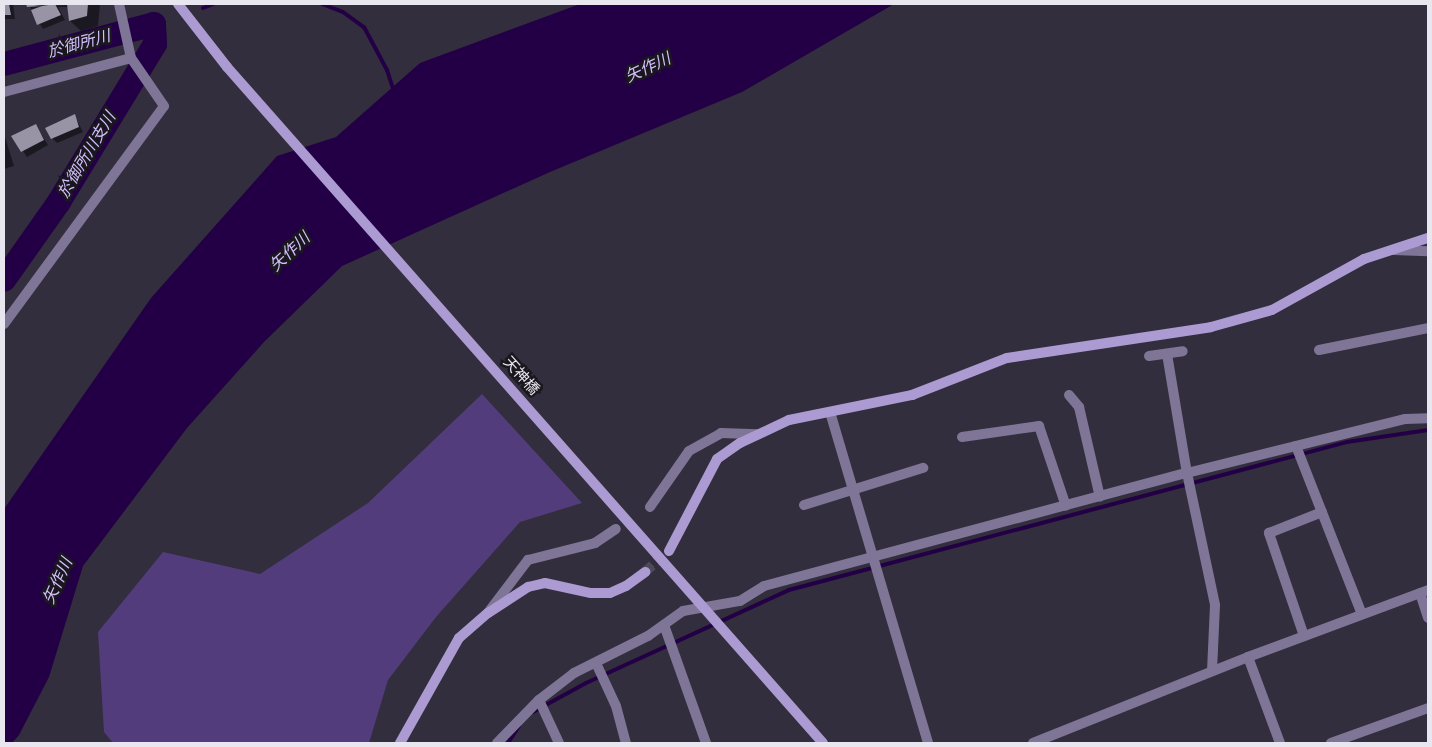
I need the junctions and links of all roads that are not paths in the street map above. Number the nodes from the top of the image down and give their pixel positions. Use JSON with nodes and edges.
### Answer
{"nodes":[{"id":1,"x":119,"y":4,"type":"edge"},
{"id":2,"x":178,"y":4,"type":"edge"},
{"id":3,"x":131,"y":58,"type":"junction"},
{"id":4,"x":4,"y":92,"type":"edge"},
{"id":5,"x":1428,"y":238,"type":"edge"},
{"id":6,"x":1392,"y":250,"type":"junction"},
{"id":7,"x":1428,"y":251,"type":"edge"},
{"id":8,"x":4,"y":324,"type":"edge"},
{"id":9,"x":1428,"y":328,"type":"edge"},
{"id":10,"x":1319,"y":350,"type":"dead end"},
{"id":11,"x":1183,"y":351,"type":"dead end"},
{"id":12,"x":1167,"y":354,"type":"junction"},
{"id":13,"x":1149,"y":356,"type":"dead end"},
{"id":14,"x":1068,"y":395,"type":"dead end"},
{"id":15,"x":830,"y":412,"type":"junction"},
{"id":16,"x":1428,"y":418,"type":"edge"},
{"id":17,"x":758,"y":434,"type":"junction"},
{"id":18,"x":962,"y":437,"type":"dead end"},
{"id":19,"x":1296,"y":446,"type":"junction"},
{"id":20,"x":923,"y":468,"type":"dead end"},
{"id":21,"x":1187,"y":473,"type":"junction"},
{"id":22,"x":853,"y":488,"type":"junction"},
{"id":23,"x":1100,"y":497,"type":"junction"},
{"id":24,"x":804,"y":505,"type":"dead end"},
{"id":25,"x":1066,"y":506,"type":"junction"},
{"id":26,"x":650,"y":508,"type":"dead end"},
{"id":27,"x":1322,"y":512,"type":"junction"},
{"id":28,"x":616,"y":529,"type":"dead end"},
{"id":29,"x":669,"y":550,"type":"tunnel mouth"},
{"id":30,"x":874,"y":558,"type":"junction"},
{"id":31,"x":645,"y":572,"type":"tunnel mouth"},
{"id":32,"x":1424,"y":591,"type":"edge"},
{"id":33,"x":488,"y":613,"type":"junction"},
{"id":34,"x":1362,"y":614,"type":"junction"},
{"id":35,"x":1428,"y":618,"type":"edge"},
{"id":36,"x":664,"y":625,"type":"junction"},
{"id":37,"x":1304,"y":636,"type":"junction"},
{"id":38,"x":1248,"y":656,"type":"junction"},
{"id":39,"x":596,"y":663,"type":"junction"},
{"id":40,"x":1212,"y":671,"type":"junction"},
{"id":41,"x":539,"y":700,"type":"junction"},
{"id":42,"x":1428,"y":708,"type":"edge"},
{"id":43,"x":400,"y":743,"type":"edge"},
{"id":44,"x":497,"y":743,"type":"edge"},
{"id":45,"x":559,"y":743,"type":"edge"},
{"id":46,"x":626,"y":743,"type":"edge"},
{"id":47,"x":706,"y":743,"type":"edge"},
{"id":48,"x":823,"y":743,"type":"edge"},
{"id":49,"x":928,"y":743,"type":"edge"},
{"id":50,"x":1032,"y":743,"type":"edge"},
{"id":51,"x":1280,"y":743,"type":"edge"},
{"id":52,"x":1331,"y":743,"type":"edge"}],
"edges":[{"from":1,"to":3,"type":"street"},
{"from":2,"to":48,"type":"street","name":"天神橋"},
{"from":3,"to":4,"type":"street"},
{"from":3,"to":8,"type":"street"},
{"from":5,"to":6,"type":"street"},
{"from":6,"to":7,"type":"street"},
{"from":6,"to":15,"type":"street"},
{"from":9,"to":10,"type":"street"},
{"from":11,"to":12,"type":"street"},
{"from":12,"to":13,"type":"street"},
{"from":12,"to":21,"type":"street"},
{"from":14,"to":23,"type":"street"},
{"from":15,"to":17,"type":"street"},
{"from":15,"to":22,"type":"street"},
{"from":16,"to":19,"type":"street"},
{"from":17,"to":26,"type":"street"},
{"from":17,"to":29,"type":"street"},
{"from":18,"to":25,"type":"street"},
{"from":19,"to":21,"type":"street"},
{"from":19,"to":27,"type":"street"},
{"from":20,"to":22,"type":"street"},
{"from":21,"to":23,"type":"street"},
{"from":21,"to":40,"type":"street"},
{"from":22,"to":24,"type":"street"},
{"from":22,"to":30,"type":"street"},
{"from":23,"to":25,"type":"street"},
{"from":25,"to":30,"type":"street"},
{"from":27,"to":34,"type":"street"},
{"from":27,"to":37,"type":"street"},
{"from":28,"to":33,"type":"street"},
{"from":30,"to":36,"type":"street"},
{"from":30,"to":49,"type":"street"},
{"from":31,"to":33,"type":"street"},
{"from":32,"to":34,"type":"street"},
{"from":32,"to":35,"type":"street"},
{"from":33,"to":43,"type":"street"},
{"from":34,"to":37,"type":"street"},
{"from":36,"to":39,"type":"street"},
{"from":36,"to":47,"type":"street"},
{"from":37,"to":38,"type":"street"},
{"from":38,"to":40,"type":"street"},
{"from":38,"to":51,"type":"street"},
{"from":39,"to":41,"type":"street"},
{"from":39,"to":46,"type":"street"},
{"from":40,"to":50,"type":"street"},
{"from":41,"to":44,"type":"street"},
{"from":41,"to":45,"type":"street"},
{"from":42,"to":52,"type":"street"}]}
